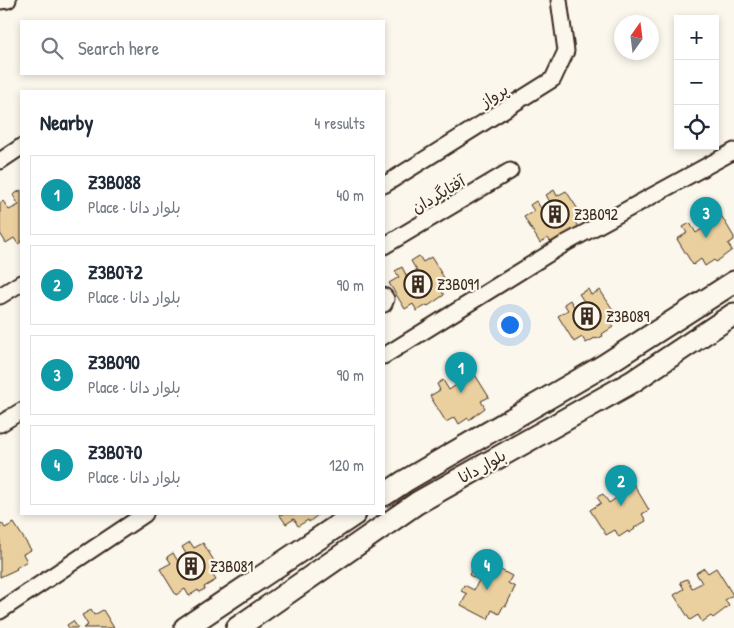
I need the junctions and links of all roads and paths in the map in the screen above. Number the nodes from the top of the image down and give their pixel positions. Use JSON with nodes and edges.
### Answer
{"nodes":[{"id":1,"x":8,"y":0,"type":"edge"},
{"id":2,"x":559,"y":0,"type":"edge"},
{"id":3,"x":0,"y":1,"type":"edge"},
{"id":4,"x":20,"y":148,"type":"edge"},
{"id":5,"x":734,"y":151,"type":"edge"},
{"id":6,"x":0,"y":161,"type":"edge"},
{"id":7,"x":510,"y":172,"type":"dead end"},
{"id":8,"x":385,"y":184,"type":"edge"},
{"id":9,"x":385,"y":245,"type":"edge"},
{"id":10,"x":734,"y":282,"type":"edge"},
{"id":11,"x":20,"y":284,"type":"edge"},
{"id":12,"x":0,"y":296,"type":"edge"},
{"id":13,"x":734,"y":314,"type":"edge"},
{"id":14,"x":385,"y":355,"type":"edge"},
{"id":15,"x":20,"y":412,"type":"edge"},
{"id":16,"x":0,"y":424,"type":"edge"},
{"id":17,"x":385,"y":494,"type":"edge"},
{"id":18,"x":144,"y":515,"type":"edge"},
{"id":19,"x":354,"y":515,"type":"edge"},
{"id":20,"x":0,"y":611,"type":"edge"},
{"id":21,"x":185,"y":628,"type":"edge"},
{"id":22,"x":237,"y":628,"type":"edge"}],
"edges":[{"from":1,"to":3,"type":"street"},
{"from":2,"to":8,"type":"street","name":"پرواز"},
{"from":4,"to":6,"type":"street"},
{"from":5,"to":14,"type":"street"},
{"from":7,"to":9,"type":"street","name":"آفتابگردان"},
{"from":10,"to":17,"type":"street","name":"بلوار دانا"},
{"from":11,"to":12,"type":"street"},
{"from":13,"to":22,"type":"street","name":"بلوار دانا"},
{"from":15,"to":16,"type":"street"},
{"from":18,"to":20,"type":"street"},
{"from":19,"to":21,"type":"street"}]}
